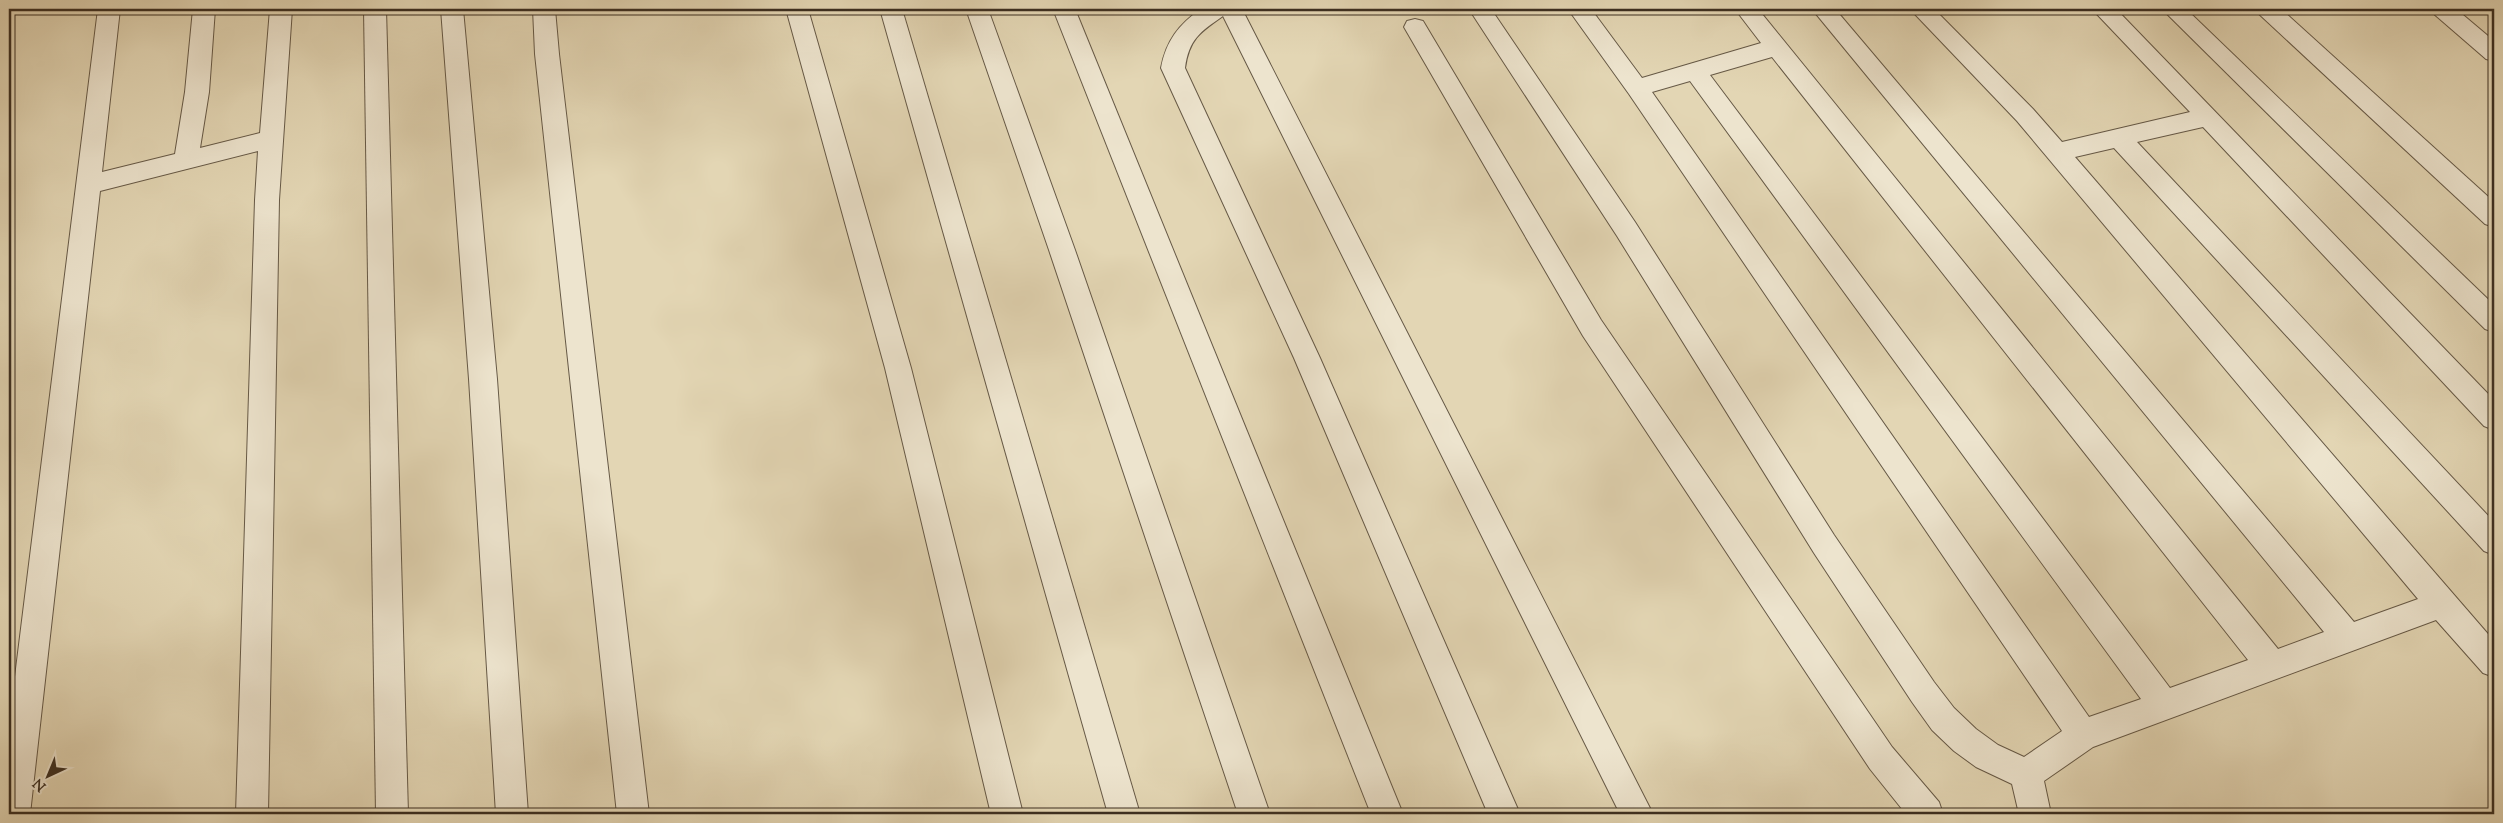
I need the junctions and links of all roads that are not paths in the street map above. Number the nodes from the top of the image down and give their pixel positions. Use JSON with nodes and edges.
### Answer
{"nodes":[{"id":1,"x":109,"y":9,"type":"edge"},
{"id":2,"x":204,"y":9,"type":"edge"},
{"id":3,"x":281,"y":9,"type":"edge"},
{"id":4,"x":375,"y":9,"type":"edge"},
{"id":5,"x":452,"y":9,"type":"edge"},
{"id":6,"x":544,"y":9,"type":"edge"},
{"id":7,"x":797,"y":9,"type":"edge"},
{"id":8,"x":891,"y":9,"type":"edge"},
{"id":9,"x":977,"y":9,"type":"edge"},
{"id":10,"x":1064,"y":9,"type":"edge"},
{"id":11,"x":1217,"y":9,"type":"edge"},
{"id":12,"x":1230,"y":9,"type":"edge"},
{"id":13,"x":1480,"y":9,"type":"edge"},
{"id":14,"x":1579,"y":9,"type":"edge"},
{"id":15,"x":1746,"y":9,"type":"edge"},
{"id":16,"x":1823,"y":9,"type":"edge"},
{"id":17,"x":1921,"y":9,"type":"edge"},
{"id":18,"x":2103,"y":9,"type":"edge"},
{"id":19,"x":2173,"y":9,"type":"edge"},
{"id":20,"x":2267,"y":9,"type":"edge"},
{"id":21,"x":2442,"y":9,"type":"edge"},
{"id":22,"x":1415,"y":27,"type":"dead end"},
{"id":23,"x":1777,"y":47,"type":"junction"},
{"id":24,"x":2494,"y":54,"type":"edge"},
{"id":25,"x":1695,"y":71,"type":"junction"},
{"id":26,"x":1637,"y":88,"type":"junction"},
{"id":27,"x":2207,"y":117,"type":"junction"},
{"id":28,"x":2119,"y":138,"type":"junction"},
{"id":29,"x":272,"y":139,"type":"junction"},
{"id":30,"x":2057,"y":152,"type":"junction"},
{"id":31,"x":186,"y":161,"type":"junction"},
{"id":32,"x":88,"y":185,"type":"junction"},
{"id":33,"x":2494,"y":217,"type":"edge"},
{"id":34,"x":2494,"y":321,"type":"edge"},
{"id":35,"x":2494,"y":418,"type":"edge"},
{"id":36,"x":2494,"y":542,"type":"edge"},
{"id":37,"x":2442,"y":604,"type":"junction"},
{"id":38,"x":2348,"y":638,"type":"junction"},
{"id":39,"x":2494,"y":663,"type":"edge"},
{"id":40,"x":2272,"y":666,"type":"junction"},
{"id":41,"x":2164,"y":705,"type":"junction"},
{"id":42,"x":2082,"y":735,"type":"junction"},
{"id":43,"x":2026,"y":774,"type":"junction"},
{"id":44,"x":1006,"y":810,"type":"dead end"},
{"id":45,"x":14,"y":814,"type":"edge"},
{"id":46,"x":252,"y":814,"type":"edge"},
{"id":47,"x":392,"y":814,"type":"edge"},
{"id":48,"x":512,"y":814,"type":"edge"},
{"id":49,"x":633,"y":814,"type":"edge"},
{"id":50,"x":1124,"y":814,"type":"edge"},
{"id":51,"x":1254,"y":814,"type":"edge"},
{"id":52,"x":1387,"y":814,"type":"edge"},
{"id":53,"x":1504,"y":814,"type":"edge"},
{"id":54,"x":1637,"y":814,"type":"edge"},
{"id":55,"x":1927,"y":814,"type":"edge"},
{"id":56,"x":2035,"y":814,"type":"edge"}],
"edges":[{"from":1,"to":32,"type":"street"},
{"from":2,"to":31,"type":"street"},
{"from":3,"to":29,"type":"street"},
{"from":4,"to":47,"type":"street"},
{"from":5,"to":48,"type":"street"},
{"from":6,"to":49,"type":"street"},
{"from":7,"to":44,"type":"street"},
{"from":8,"to":50,"type":"street"},
{"from":9,"to":51,"type":"street"},
{"from":10,"to":52,"type":"street"},
{"from":11,"to":53,"type":"street"},
{"from":12,"to":54,"type":"street"},
{"from":13,"to":43,"type":"street"},
{"from":14,"to":26,"type":"street"},
{"from":15,"to":23,"type":"street"},
{"from":16,"to":38,"type":"street"},
{"from":17,"to":30,"type":"street"},
{"from":18,"to":27,"type":"street"},
{"from":19,"to":34,"type":"street"},
{"from":20,"to":33,"type":"street"},
{"from":21,"to":24,"type":"street"},
{"from":22,"to":55,"type":"street"},
{"from":23,"to":25,"type":"street"},
{"from":23,"to":40,"type":"street"},
{"from":25,"to":26,"type":"street"},
{"from":25,"to":41,"type":"street"},
{"from":26,"to":42,"type":"street"},
{"from":27,"to":28,"type":"street"},
{"from":27,"to":35,"type":"street"},
{"from":28,"to":30,"type":"street"},
{"from":28,"to":36,"type":"street"},
{"from":29,"to":31,"type":"street"},
{"from":29,"to":46,"type":"street"},
{"from":30,"to":37,"type":"street"},
{"from":31,"to":32,"type":"street"},
{"from":32,"to":45,"type":"street"},
{"from":37,"to":38,"type":"street"},
{"from":37,"to":39,"type":"street"},
{"from":38,"to":40,"type":"street"},
{"from":40,"to":41,"type":"street"},
{"from":41,"to":42,"type":"street"},
{"from":42,"to":43,"type":"street"},
{"from":43,"to":56,"type":"street"}]}
